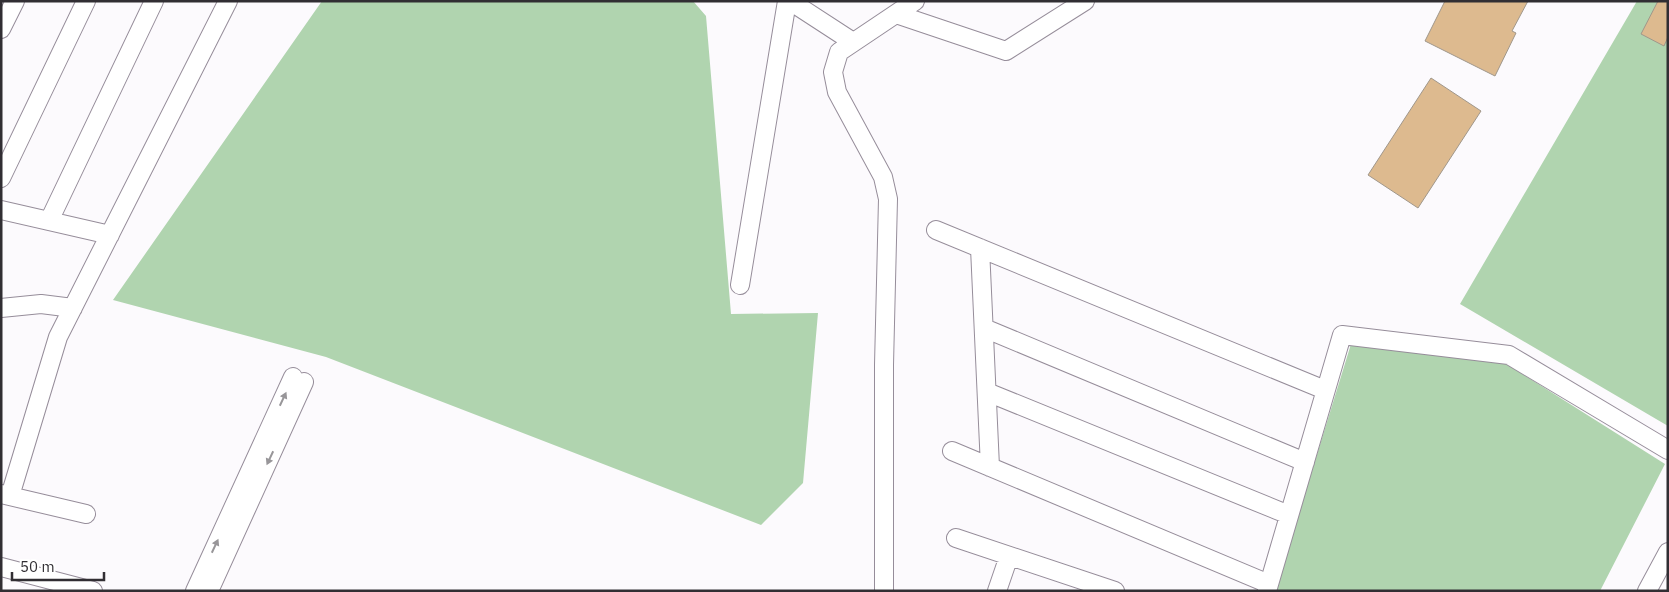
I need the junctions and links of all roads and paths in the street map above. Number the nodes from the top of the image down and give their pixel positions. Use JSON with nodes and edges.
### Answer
{"nodes":[{"id":1,"x":16,"y":1,"type":"edge"},
{"id":2,"x":86,"y":1,"type":"edge"},
{"id":3,"x":154,"y":1,"type":"edge"},
{"id":4,"x":228,"y":1,"type":"edge"},
{"id":5,"x":788,"y":1,"type":"edge"},
{"id":6,"x":915,"y":1,"type":"edge"},
{"id":7,"x":1085,"y":1,"type":"edge"},
{"id":8,"x":896,"y":14,"type":"junction"},
{"id":9,"x":1,"y":29,"type":"edge"},
{"id":10,"x":854,"y":42,"type":"junction"},
{"id":11,"x":1,"y":178,"type":"edge"},
{"id":12,"x":1,"y":210,"type":"edge"},
{"id":13,"x":49,"y":221,"type":"junction"},
{"id":14,"x":936,"y":230,"type":"dead end"},
{"id":15,"x":110,"y":235,"type":"junction"},
{"id":16,"x":980,"y":248,"type":"junction"},
{"id":17,"x":740,"y":285,"type":"dead end"},
{"id":18,"x":1,"y":308,"type":"edge"},
{"id":19,"x":71,"y":313,"type":"junction"},
{"id":20,"x":1,"y":318,"type":"edge"},
{"id":21,"x":984,"y":328,"type":"junction"},
{"id":22,"x":1325,"y":390,"type":"junction"},
{"id":23,"x":987,"y":392,"type":"junction"},
{"id":24,"x":1668,"y":450,"type":"edge"},
{"id":25,"x":952,"y":451,"type":"dead end"},
{"id":26,"x":1305,"y":462,"type":"junction"},
{"id":27,"x":990,"y":467,"type":"junction"},
{"id":28,"x":6,"y":495,"type":"edge"},
{"id":29,"x":86,"y":514,"type":"dead end"},
{"id":30,"x":1289,"y":515,"type":"junction"},
{"id":31,"x":956,"y":538,"type":"dead end"},
{"id":32,"x":1668,"y":552,"type":"edge"},
{"id":33,"x":1009,"y":556,"type":"junction"},
{"id":34,"x":1,"y":567,"type":"edge"},
{"id":35,"x":1,"y":579,"type":"edge"},
{"id":36,"x":1268,"y":587,"type":"edge"},
{"id":37,"x":49,"y":591,"type":"edge"},
{"id":38,"x":93,"y":591,"type":"edge"},
{"id":39,"x":195,"y":591,"type":"edge"},
{"id":40,"x":209,"y":591,"type":"edge"},
{"id":41,"x":884,"y":591,"type":"edge"},
{"id":42,"x":997,"y":591,"type":"edge"},
{"id":43,"x":1115,"y":591,"type":"edge"},
{"id":44,"x":1647,"y":591,"type":"edge"}],
"edges":[{"from":1,"to":9,"type":"street"},
{"from":2,"to":11,"type":"street"},
{"from":3,"to":13,"type":"street"},
{"from":4,"to":15,"type":"street"},
{"from":5,"to":10,"type":"street"},
{"from":5,"to":17,"type":"street"},
{"from":6,"to":8,"type":"street"},
{"from":7,"to":8,"type":"street"},
{"from":8,"to":10,"type":"street"},
{"from":10,"to":41,"type":"street"},
{"from":12,"to":13,"type":"street"},
{"from":13,"to":15,"type":"street"},
{"from":14,"to":16,"type":"street"},
{"from":15,"to":19,"type":"street"},
{"from":16,"to":21,"type":"street"},
{"from":16,"to":22,"type":"street"},
{"from":18,"to":19,"type":"street"},
{"from":19,"to":20,"type":"street"},
{"from":19,"to":28,"type":"street"},
{"from":21,"to":23,"type":"street"},
{"from":21,"to":26,"type":"street"},
{"from":22,"to":24,"type":"street"},
{"from":22,"to":26,"type":"street"},
{"from":23,"to":27,"type":"street"},
{"from":23,"to":30,"type":"street"},
{"from":25,"to":27,"type":"street"},
{"from":26,"to":30,"type":"street"},
{"from":27,"to":36,"type":"street"},
{"from":28,"to":29,"type":"street"},
{"from":30,"to":36,"type":"street"},
{"from":31,"to":33,"type":"street"},
{"from":32,"to":44,"type":"street"},
{"from":33,"to":42,"type":"street"},
{"from":33,"to":43,"type":"street"},
{"from":34,"to":38,"type":"street"},
{"from":35,"to":37,"type":"street"},
{"from":39,"to":40,"type":"street","one_way":true}]}
